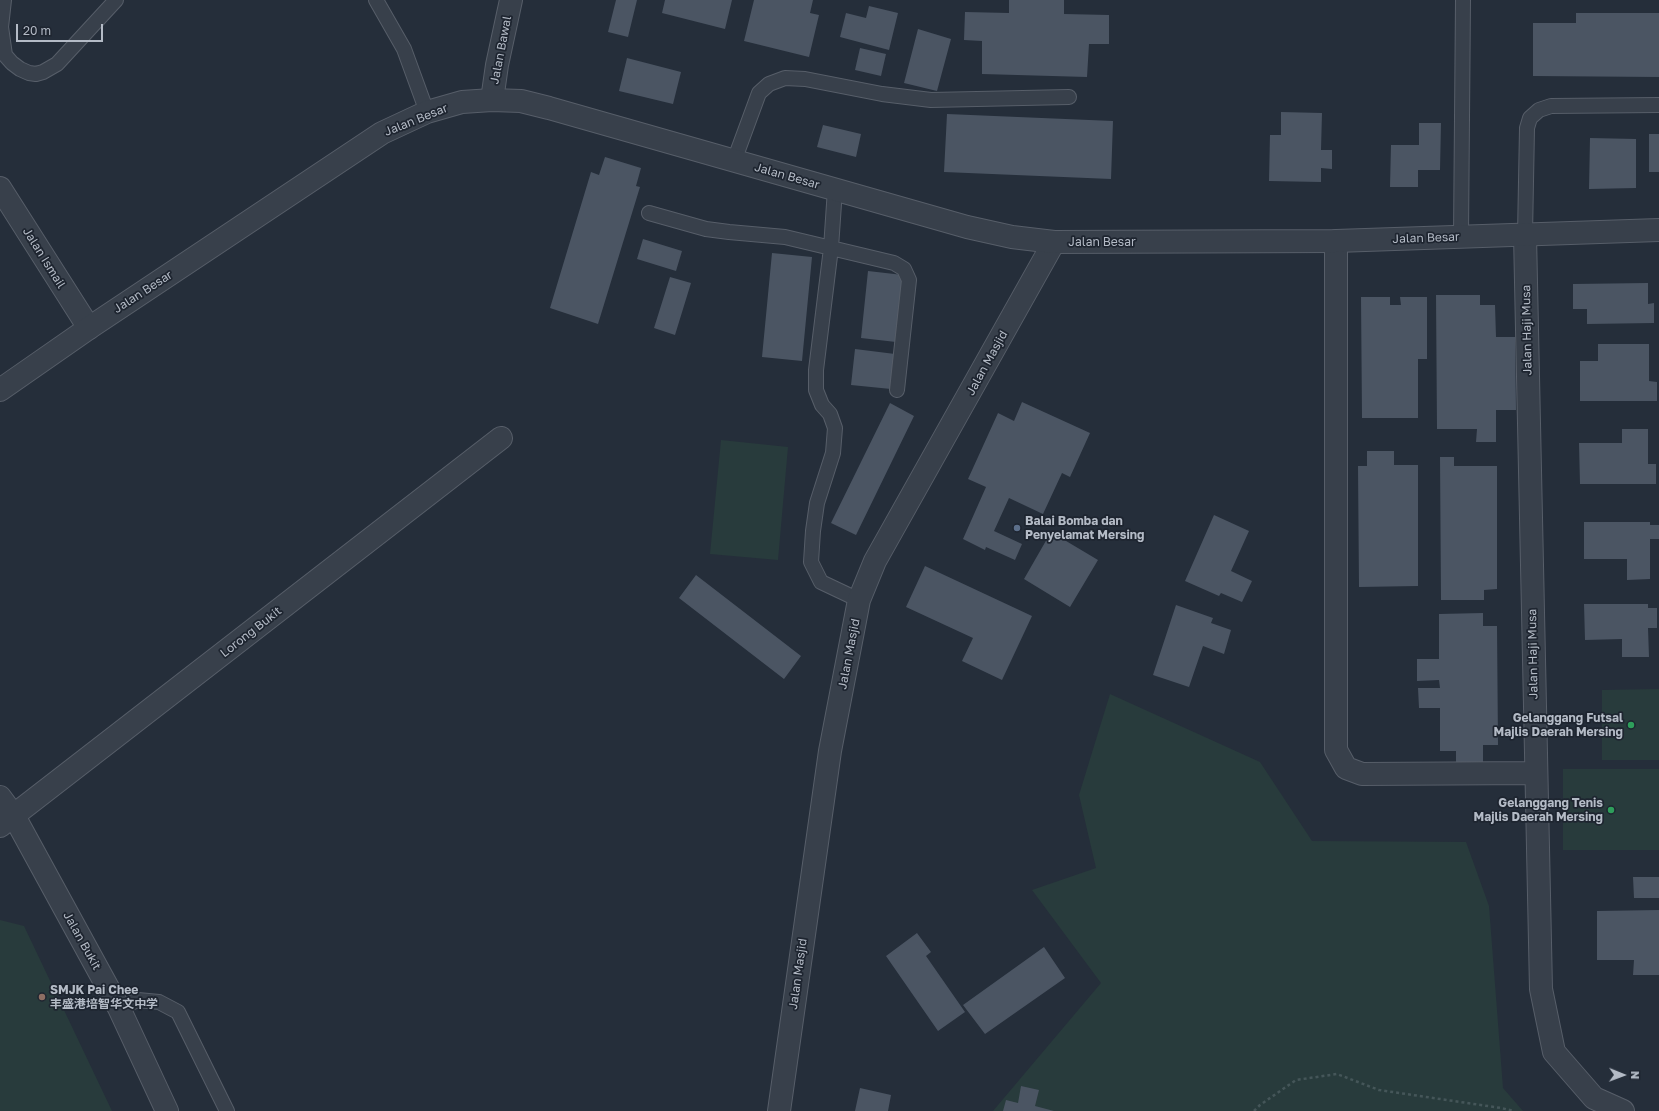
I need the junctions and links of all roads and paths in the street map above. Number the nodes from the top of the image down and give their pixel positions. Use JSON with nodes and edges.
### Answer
{"nodes":[{"id":1,"x":4,"y":0,"type":"edge"},
{"id":2,"x":116,"y":0,"type":"edge"},
{"id":3,"x":376,"y":0,"type":"edge"},
{"id":4,"x":511,"y":0,"type":"edge"},
{"id":5,"x":1464,"y":0,"type":"edge"},
{"id":6,"x":1069,"y":97,"type":"dead end"},
{"id":7,"x":492,"y":100,"type":"junction"},
{"id":8,"x":1659,"y":105,"type":"edge"},
{"id":9,"x":427,"y":112,"type":"junction"},
{"id":10,"x":734,"y":161,"type":"junction"},
{"id":11,"x":0,"y":188,"type":"edge"},
{"id":12,"x":835,"y":189,"type":"junction"},
{"id":13,"x":649,"y":213,"type":"dead end"},
{"id":14,"x":1659,"y":230,"type":"edge"},
{"id":15,"x":1525,"y":235,"type":"junction"},
{"id":16,"x":1461,"y":236,"type":"junction"},
{"id":17,"x":1336,"y":241,"type":"junction"},
{"id":18,"x":1054,"y":242,"type":"junction"},
{"id":19,"x":831,"y":248,"type":"junction"},
{"id":20,"x":89,"y":328,"type":"junction"},
{"id":21,"x":0,"y":390,"type":"edge"},
{"id":22,"x":897,"y":390,"type":"dead end"},
{"id":23,"x":501,"y":438,"type":"dead end"},
{"id":24,"x":859,"y":600,"type":"junction"},
{"id":25,"x":1536,"y":773,"type":"junction"},
{"id":26,"x":0,"y":797,"type":"edge"},
{"id":27,"x":7,"y":821,"type":"edge"},
{"id":28,"x":119,"y":1008,"type":"junction"},
{"id":29,"x":168,"y":1111,"type":"edge"},
{"id":30,"x":227,"y":1111,"type":"edge"},
{"id":31,"x":779,"y":1111,"type":"edge"},
{"id":32,"x":1254,"y":1111,"type":"edge"},
{"id":33,"x":1514,"y":1111,"type":"edge"},
{"id":34,"x":1623,"y":1111,"type":"edge"}],
"edges":[{"from":1,"to":2,"type":"lane"},
{"from":3,"to":9,"type":"lane"},
{"from":4,"to":7,"type":"street","name":"Jalan Bawal"},
{"from":5,"to":16,"type":"lane"},
{"from":6,"to":10,"type":"lane"},
{"from":7,"to":9,"type":"street","name":"Jalan Besar"},
{"from":7,"to":10,"type":"street","name":"Jalan Besar"},
{"from":8,"to":15,"type":"lane"},
{"from":9,"to":20,"type":"street","name":"Jalan Besar"},
{"from":10,"to":12,"type":"street","name":"Jalan Besar"},
{"from":11,"to":20,"type":"street","name":"Jalan Ismail"},
{"from":12,"to":18,"type":"street","name":"Jalan Besar"},
{"from":12,"to":19,"type":"lane"},
{"from":13,"to":19,"type":"lane"},
{"from":14,"to":15,"type":"street","name":"Jalan Besar"},
{"from":15,"to":16,"type":"street","name":"Jalan Besar"},
{"from":15,"to":25,"type":"street","name":"Jalan Haji Musa"},
{"from":16,"to":17,"type":"street","name":"Jalan Besar"},
{"from":17,"to":18,"type":"street","name":"Jalan Besar"},
{"from":17,"to":25,"type":"street"},
{"from":18,"to":24,"type":"street","name":"Jalan Masjid"},
{"from":19,"to":22,"type":"lane"},
{"from":19,"to":24,"type":"lane"},
{"from":20,"to":21,"type":"street","name":"Jalan Besar"},
{"from":23,"to":27,"type":"street","name":"Lorong Bukit"},
{"from":24,"to":31,"type":"street","name":"Jalan Masjid"},
{"from":25,"to":34,"type":"street","name":"Jalan Haji Musa"},
{"from":26,"to":27,"type":"street","name":"Jalan Bukit"},
{"from":27,"to":28,"type":"street","name":"Jalan Bukit"},
{"from":28,"to":29,"type":"street","name":"Jalan Bukit"},
{"from":28,"to":30,"type":"lane"},
{"from":32,"to":33,"type":"path"}]}
